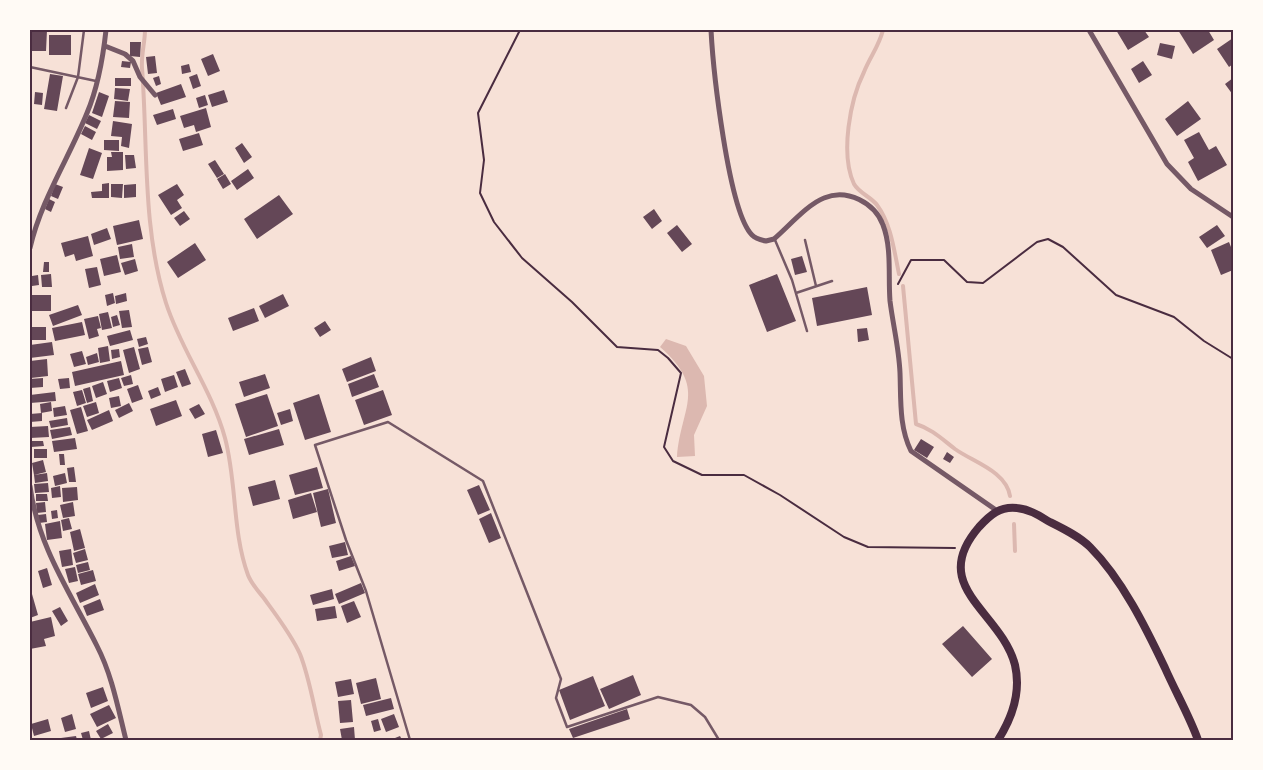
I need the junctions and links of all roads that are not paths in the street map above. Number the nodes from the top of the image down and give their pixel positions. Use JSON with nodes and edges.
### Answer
{"nodes":[{"id":1,"x":84,"y":30,"type":"edge"},
{"id":2,"x":106,"y":30,"type":"edge"},
{"id":3,"x":711,"y":30,"type":"edge"},
{"id":4,"x":1089,"y":30,"type":"edge"},
{"id":5,"x":105,"y":46,"type":"junction"},
{"id":6,"x":30,"y":67,"type":"edge"},
{"id":7,"x":78,"y":78,"type":"junction"},
{"id":8,"x":98,"y":82,"type":"junction"},
{"id":9,"x":155,"y":94,"type":"dead end"},
{"id":10,"x":66,"y":108,"type":"dead end"},
{"id":11,"x":1233,"y":217,"type":"edge"},
{"id":12,"x":774,"y":239,"type":"junction"},
{"id":13,"x":805,"y":240,"type":"dead end"},
{"id":14,"x":30,"y":248,"type":"edge"},
{"id":15,"x":832,"y":281,"type":"dead end"},
{"id":16,"x":816,"y":286,"type":"junction"},
{"id":17,"x":796,"y":293,"type":"junction"},
{"id":18,"x":807,"y":331,"type":"dead end"},
{"id":19,"x":30,"y":486,"type":"edge"},
{"id":20,"x":996,"y":510,"type":"junction"},
{"id":21,"x":126,"y":740,"type":"edge"},
{"id":22,"x":410,"y":740,"type":"edge"},
{"id":23,"x":718,"y":740,"type":"edge"},
{"id":24,"x":998,"y":740,"type":"edge"},
{"id":25,"x":1198,"y":740,"type":"edge"}],
"edges":[{"from":1,"to":7,"type":"lane"},
{"from":2,"to":5,"type":"street"},
{"from":3,"to":12,"type":"street"},
{"from":4,"to":11,"type":"street"},
{"from":5,"to":8,"type":"street"},
{"from":5,"to":9,"type":"street"},
{"from":6,"to":7,"type":"lane"},
{"from":7,"to":8,"type":"lane"},
{"from":7,"to":10,"type":"lane"},
{"from":8,"to":14,"type":"street"},
{"from":12,"to":17,"type":"lane"},
{"from":12,"to":20,"type":"street"},
{"from":13,"to":16,"type":"lane"},
{"from":15,"to":16,"type":"lane"},
{"from":16,"to":17,"type":"lane"},
{"from":17,"to":18,"type":"lane"},
{"from":19,"to":21,"type":"street"},
{"from":20,"to":24,"type":"main road"},
{"from":20,"to":25,"type":"main road"},
{"from":22,"to":23,"type":"lane"}]}
